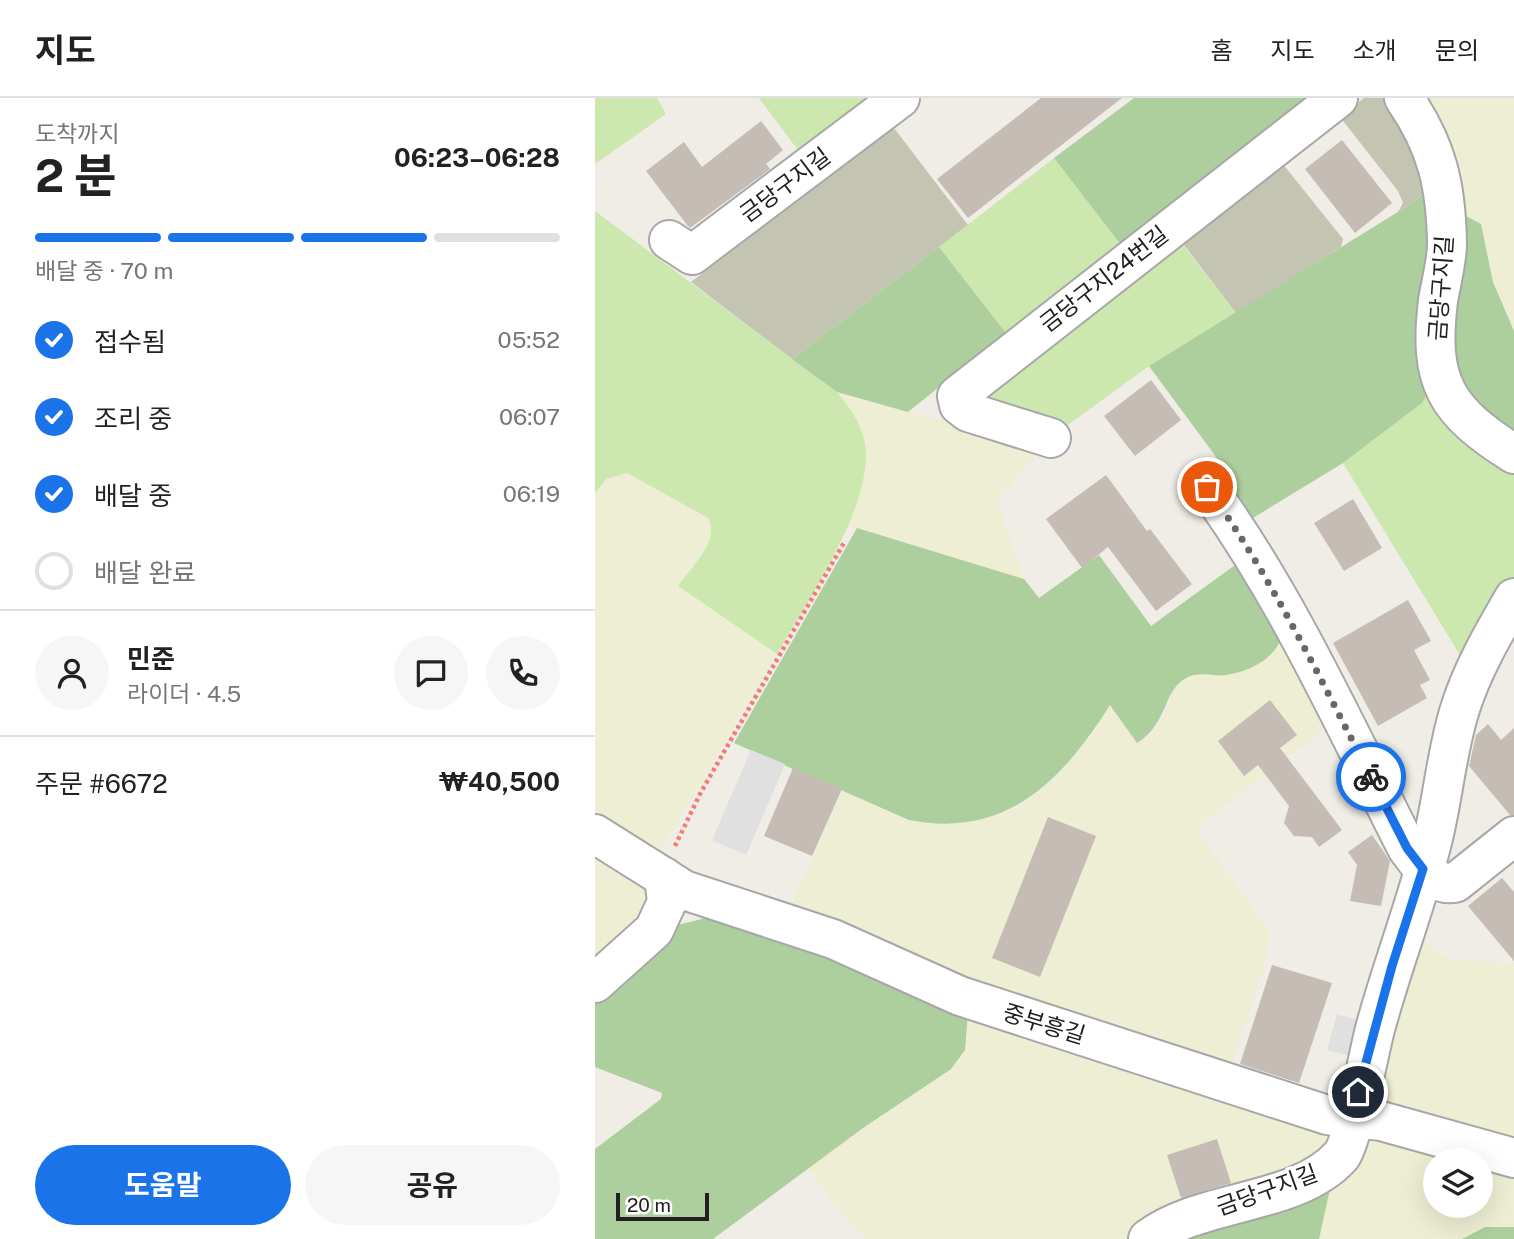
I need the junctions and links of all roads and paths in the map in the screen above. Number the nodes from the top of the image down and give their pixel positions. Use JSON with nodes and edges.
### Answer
{"nodes":[{"id":1,"x":899,"y":98,"type":"edge"},
{"id":2,"x":1338,"y":98,"type":"edge"},
{"id":3,"x":1404,"y":98,"type":"edge"},
{"id":4,"x":669,"y":240,"type":"dead end"},
{"id":5,"x":1051,"y":438,"type":"dead end"},
{"id":6,"x":1514,"y":454,"type":"edge"},
{"id":7,"x":1207,"y":487,"type":"dead end"},
{"id":8,"x":845,"y":541,"type":"dead end"},
{"id":9,"x":1514,"y":598,"type":"edge"},
{"id":10,"x":595,"y":834,"type":"edge"},
{"id":11,"x":1514,"y":836,"type":"edge"},
{"id":12,"x":1423,"y":869,"type":"junction"},
{"id":13,"x":664,"y":877,"type":"junction"},
{"id":14,"x":595,"y":983,"type":"edge"},
{"id":15,"x":1353,"y":1118,"type":"junction"},
{"id":16,"x":1514,"y":1158,"type":"edge"},
{"id":17,"x":1148,"y":1239,"type":"edge"}],
"edges":[{"from":1,"to":4,"type":"street","name":"금당구지길"},
{"from":2,"to":5,"type":"street","name":"금당구지24번길"},
{"from":3,"to":6,"type":"street","name":"금당구지길"},
{"from":7,"to":12,"type":"street"},
{"from":8,"to":13,"type":"path"},
{"from":9,"to":12,"type":"street","name":"금당구지길"},
{"from":10,"to":13,"type":"street","name":"중부흥길"},
{"from":11,"to":12,"type":"street"},
{"from":12,"to":15,"type":"street","name":"금당구지길"},
{"from":13,"to":14,"type":"street"},
{"from":13,"to":15,"type":"street","name":"중부흥길"},
{"from":15,"to":16,"type":"street","name":"중부흥길"},
{"from":15,"to":17,"type":"street","name":"금당구지길"}]}
